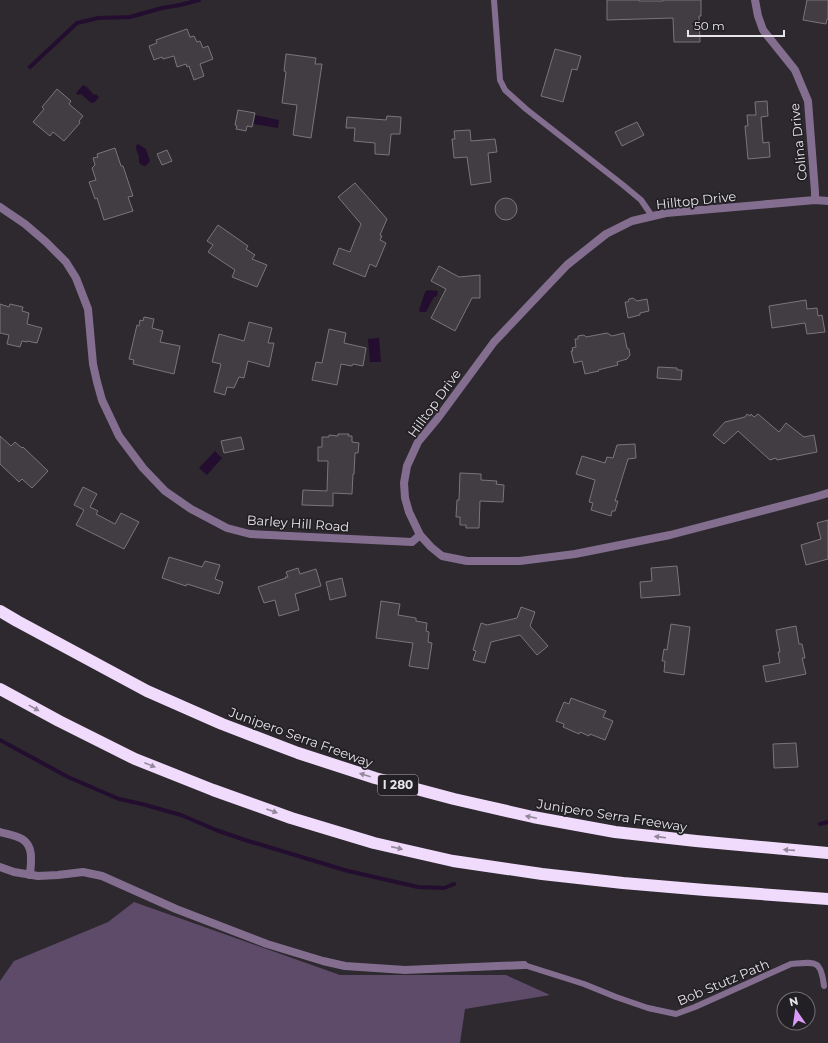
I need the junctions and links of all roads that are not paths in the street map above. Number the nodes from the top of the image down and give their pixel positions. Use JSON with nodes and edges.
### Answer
{"nodes":[{"id":1,"x":494,"y":0,"type":"edge"},
{"id":2,"x":755,"y":0,"type":"edge"},
{"id":3,"x":815,"y":200,"type":"junction"},
{"id":4,"x":828,"y":201,"type":"edge"},
{"id":5,"x":0,"y":207,"type":"edge"},
{"id":6,"x":652,"y":216,"type":"junction"},
{"id":7,"x":828,"y":493,"type":"edge"},
{"id":8,"x":420,"y":535,"type":"junction"},
{"id":9,"x":0,"y":611,"type":"edge"},
{"id":10,"x":0,"y":689,"type":"edge"},
{"id":11,"x":0,"y":832,"type":"edge"},
{"id":12,"x":828,"y":853,"type":"edge"},
{"id":13,"x":0,"y":867,"type":"edge"},
{"id":14,"x":30,"y":875,"type":"junction"},
{"id":15,"x":779,"y":896,"type":"junction"},
{"id":16,"x":828,"y":899,"type":"edge"},
{"id":17,"x":828,"y":906,"type":"edge"},
{"id":18,"x":524,"y":965,"type":"joint"},
{"id":19,"x":824,"y":986,"type":"dead end"}],
"edges":[{"from":1,"to":6,"type":"lane"},
{"from":2,"to":3,"type":"street","name":"Colina Drive"},
{"from":3,"to":4,"type":"street","name":"Hilltop Drive"},
{"from":3,"to":6,"type":"street","name":"Hilltop Drive"},
{"from":5,"to":8,"type":"street","name":"Barley Hill Road"},
{"from":6,"to":8,"type":"street","name":"Hilltop Drive"},
{"from":7,"to":8,"type":"street","name":"Hilltop Drive"},
{"from":12,"to":9,"type":"highway","name":"Junipero Serra Freeway","number":"I 280","one_way":true},
{"from":10,"to":15,"type":"highway","one_way":true},
{"from":11,"to":14,"type":"street"},
{"from":13,"to":14,"type":"street"},
{"from":14,"to":18,"type":"street"},
{"from":15,"to":16,"type":"highway"},
{"from":15,"to":17,"type":"highway"},
{"from":18,"to":19,"type":"lane","name":"Bob Stutz Path"}]}
